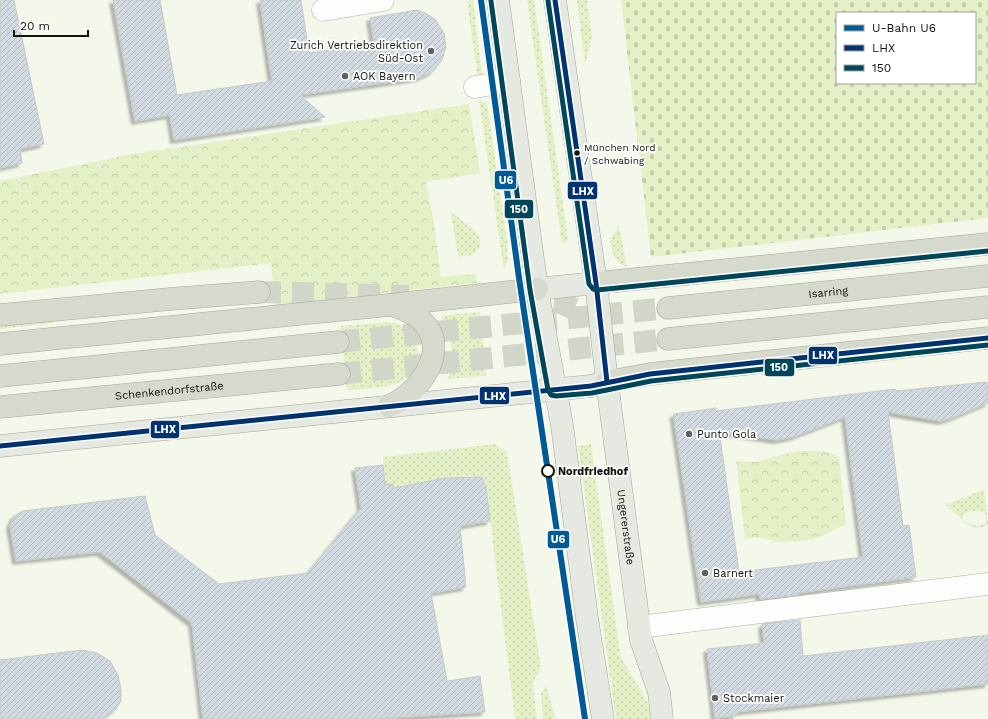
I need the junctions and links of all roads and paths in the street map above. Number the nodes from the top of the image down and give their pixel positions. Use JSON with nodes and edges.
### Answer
{"nodes":[{"id":1,"x":383,"y":0,"type":"edge"},
{"id":2,"x":498,"y":0,"type":"edge"},
{"id":3,"x":555,"y":0,"type":"edge"},
{"id":4,"x":323,"y":10,"type":"dead end"},
{"id":5,"x":509,"y":81,"type":"junction"},
{"id":6,"x":475,"y":86,"type":"dead end"},
{"id":7,"x":988,"y":244,"type":"edge"},
{"id":8,"x":988,"y":276,"type":"edge"},
{"id":9,"x":596,"y":283,"type":"junction"},
{"id":10,"x":537,"y":289,"type":"junction"},
{"id":11,"x":259,"y":292,"type":"tunnel mouth"},
{"id":12,"x":389,"y":305,"type":"junction"},
{"id":13,"x":988,"y":307,"type":"edge"},
{"id":14,"x":668,"y":308,"type":"tunnel mouth"},
{"id":15,"x":0,"y":315,"type":"edge"},
{"id":16,"x":988,"y":338,"type":"edge"},
{"id":17,"x":668,"y":339,"type":"tunnel mouth"},
{"id":18,"x":338,"y":342,"type":"tunnel mouth"},
{"id":19,"x":0,"y":344,"type":"edge"},
{"id":20,"x":339,"y":374,"type":"tunnel mouth"},
{"id":21,"x":0,"y":376,"type":"edge"},
{"id":22,"x":607,"y":382,"type":"junction"},
{"id":23,"x":555,"y":389,"type":"junction"},
{"id":24,"x":389,"y":406,"type":"junction"},
{"id":25,"x":0,"y":407,"type":"edge"},
{"id":26,"x":0,"y":446,"type":"edge"},
{"id":27,"x":988,"y":584,"type":"edge"},
{"id":28,"x":639,"y":627,"type":"junction"},
{"id":29,"x":603,"y":719,"type":"edge"},
{"id":30,"x":662,"y":719,"type":"edge"}],
"edges":[{"from":1,"to":4,"type":"lane"},
{"from":2,"to":5,"type":"main road"},
{"from":3,"to":9,"type":"main road","name":"Ungererstraße"},
{"from":5,"to":6,"type":"lane"},
{"from":5,"to":10,"type":"main road"},
{"from":7,"to":9,"type":"highway"},
{"from":8,"to":14,"type":"highway","name":"Isarring"},
{"from":9,"to":10,"type":"main road"},
{"from":9,"to":22,"type":"main road","name":"Ungererstraße"},
{"from":10,"to":12,"type":"highway"},
{"from":10,"to":23,"type":"main road"},
{"from":11,"to":15,"type":"highway"},
{"from":12,"to":19,"type":"highway"},
{"from":12,"to":24,"type":"highway"},
{"from":13,"to":17,"type":"highway"},
{"from":16,"to":22,"type":"highway"},
{"from":18,"to":21,"type":"highway"},
{"from":20,"to":25,"type":"highway","name":"Schenkendorfstraße"},
{"from":22,"to":23,"type":"main road"},
{"from":22,"to":28,"type":"main road","name":"Ungererstraße"},
{"from":23,"to":24,"type":"main road"},
{"from":23,"to":29,"type":"main road"},
{"from":24,"to":26,"type":"main road"},
{"from":27,"to":28,"type":"lane"},
{"from":28,"to":30,"type":"main road","name":"Ungererstraße"}]}
